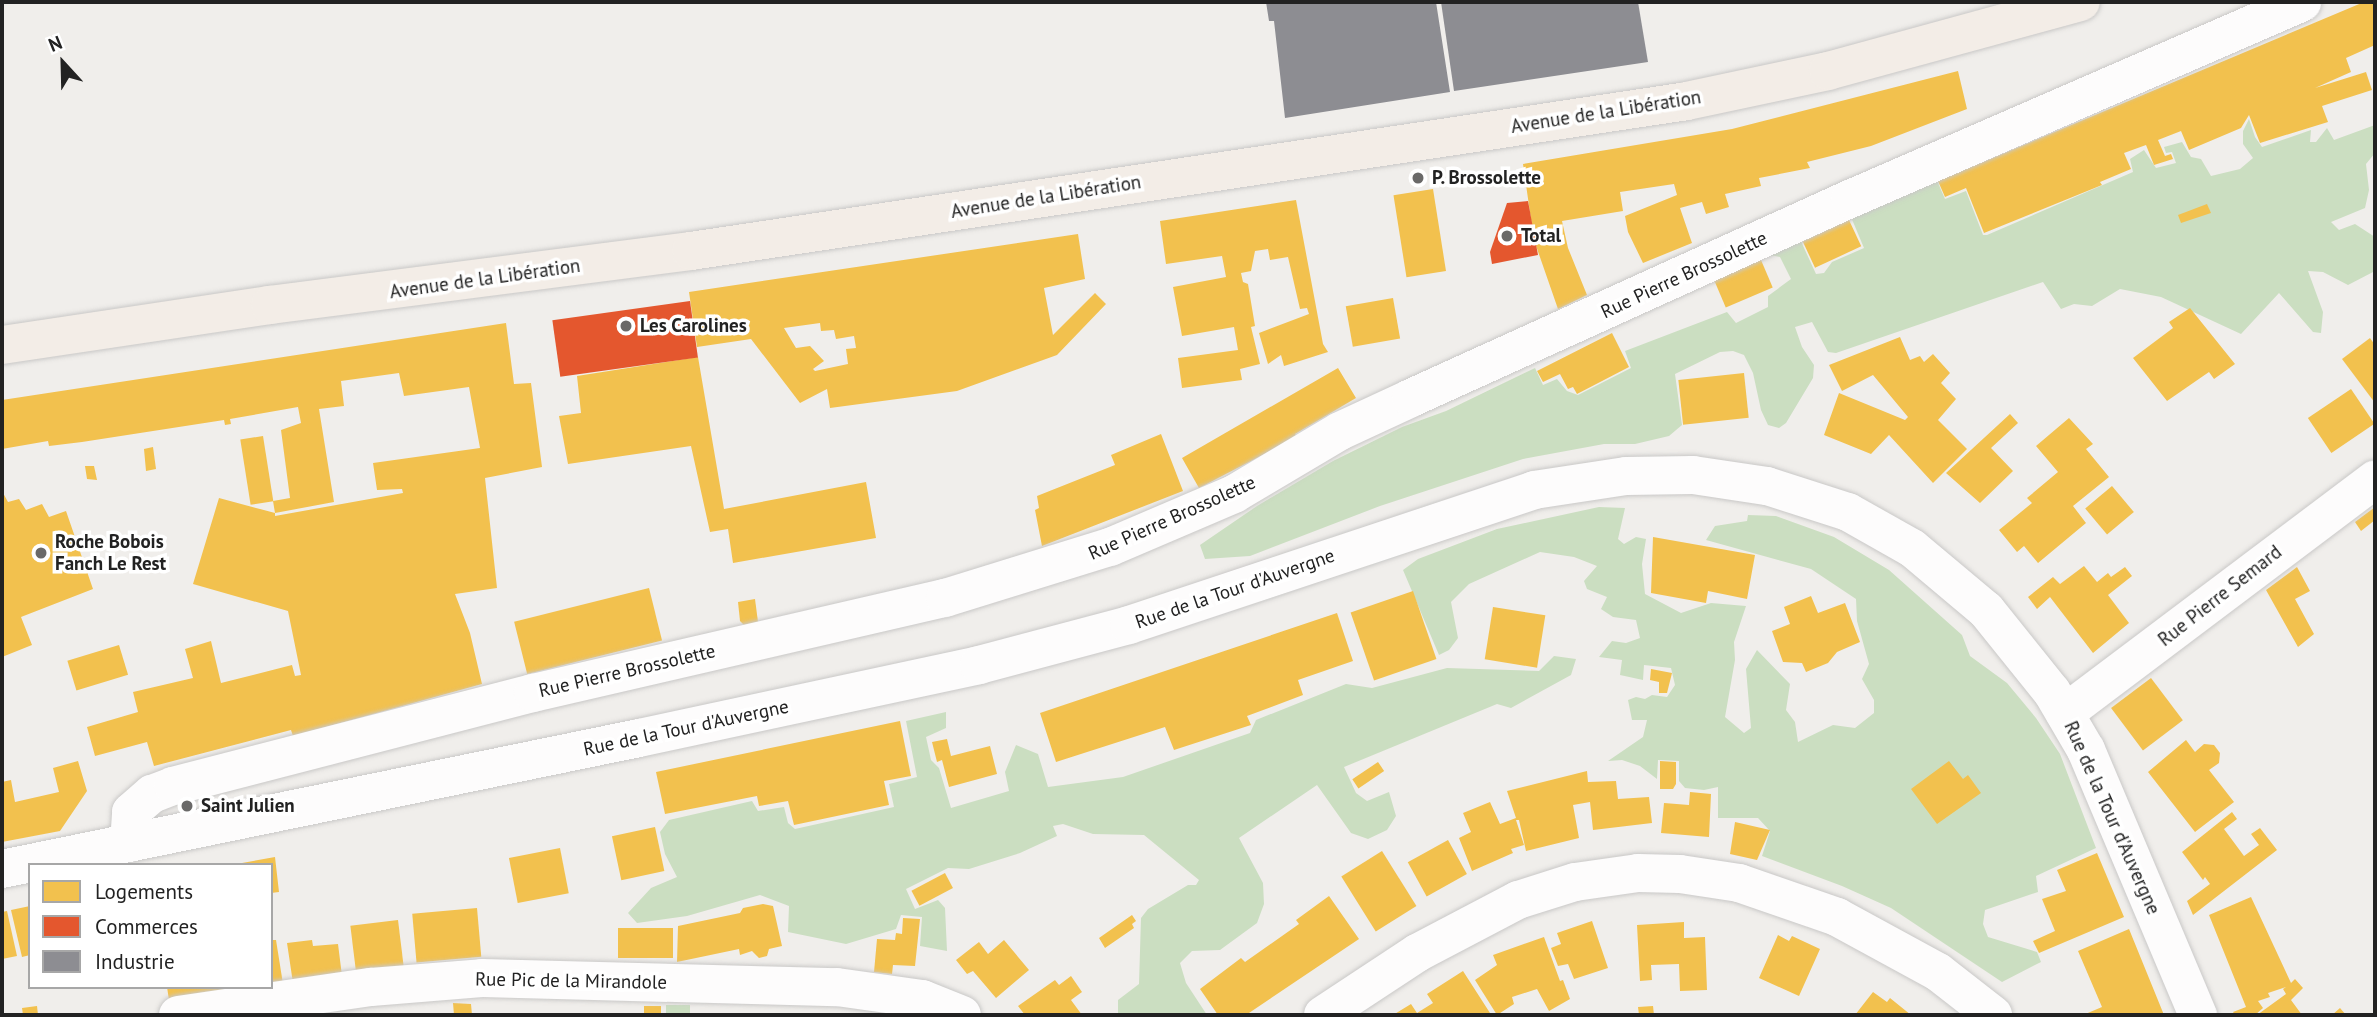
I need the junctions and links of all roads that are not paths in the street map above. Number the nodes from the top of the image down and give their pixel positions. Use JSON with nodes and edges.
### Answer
{"nodes":[{"id":1,"x":2081,"y":2,"type":"edge"},
{"id":2,"x":2302,"y":2,"type":"edge"},
{"id":3,"x":2,"y":345,"type":"edge"},
{"id":4,"x":2375,"y":479,"type":"edge"},
{"id":5,"x":2065,"y":713,"type":"junction"},
{"id":6,"x":129,"y":843,"type":"junction"},
{"id":7,"x":31,"y":863,"type":"edge"},
{"id":8,"x":28,"y":864,"type":"edge"},
{"id":9,"x":2,"y":869,"type":"edge"},
{"id":10,"x":178,"y":1015,"type":"edge"},
{"id":11,"x":962,"y":1015,"type":"edge"},
{"id":12,"x":1322,"y":1015,"type":"edge"},
{"id":13,"x":1993,"y":1015,"type":"edge"},
{"id":14,"x":2198,"y":1015,"type":"edge"}],
"edges":[{"from":1,"to":3,"type":"main road","name":"Avenue de la Libération"},
{"from":2,"to":6,"type":"street","name":"Rue Pierre Brossolette"},
{"from":4,"to":5,"type":"street","name":"Rue Pierre Semard"},
{"from":5,"to":6,"type":"street","name":"Rue de la Tour d'Auvergne"},
{"from":5,"to":14,"type":"street","name":"Rue de la Tour d'Auvergne"},
{"from":6,"to":7,"type":"street","name":"Rue de la Tour d'Auvergne"},
{"from":8,"to":9,"type":"street","name":"Rue de la Tour d'Auvergne"},
{"from":10,"to":11,"type":"street","name":"Rue Pic de la Mirandole"},
{"from":12,"to":13,"type":"street"}]}
